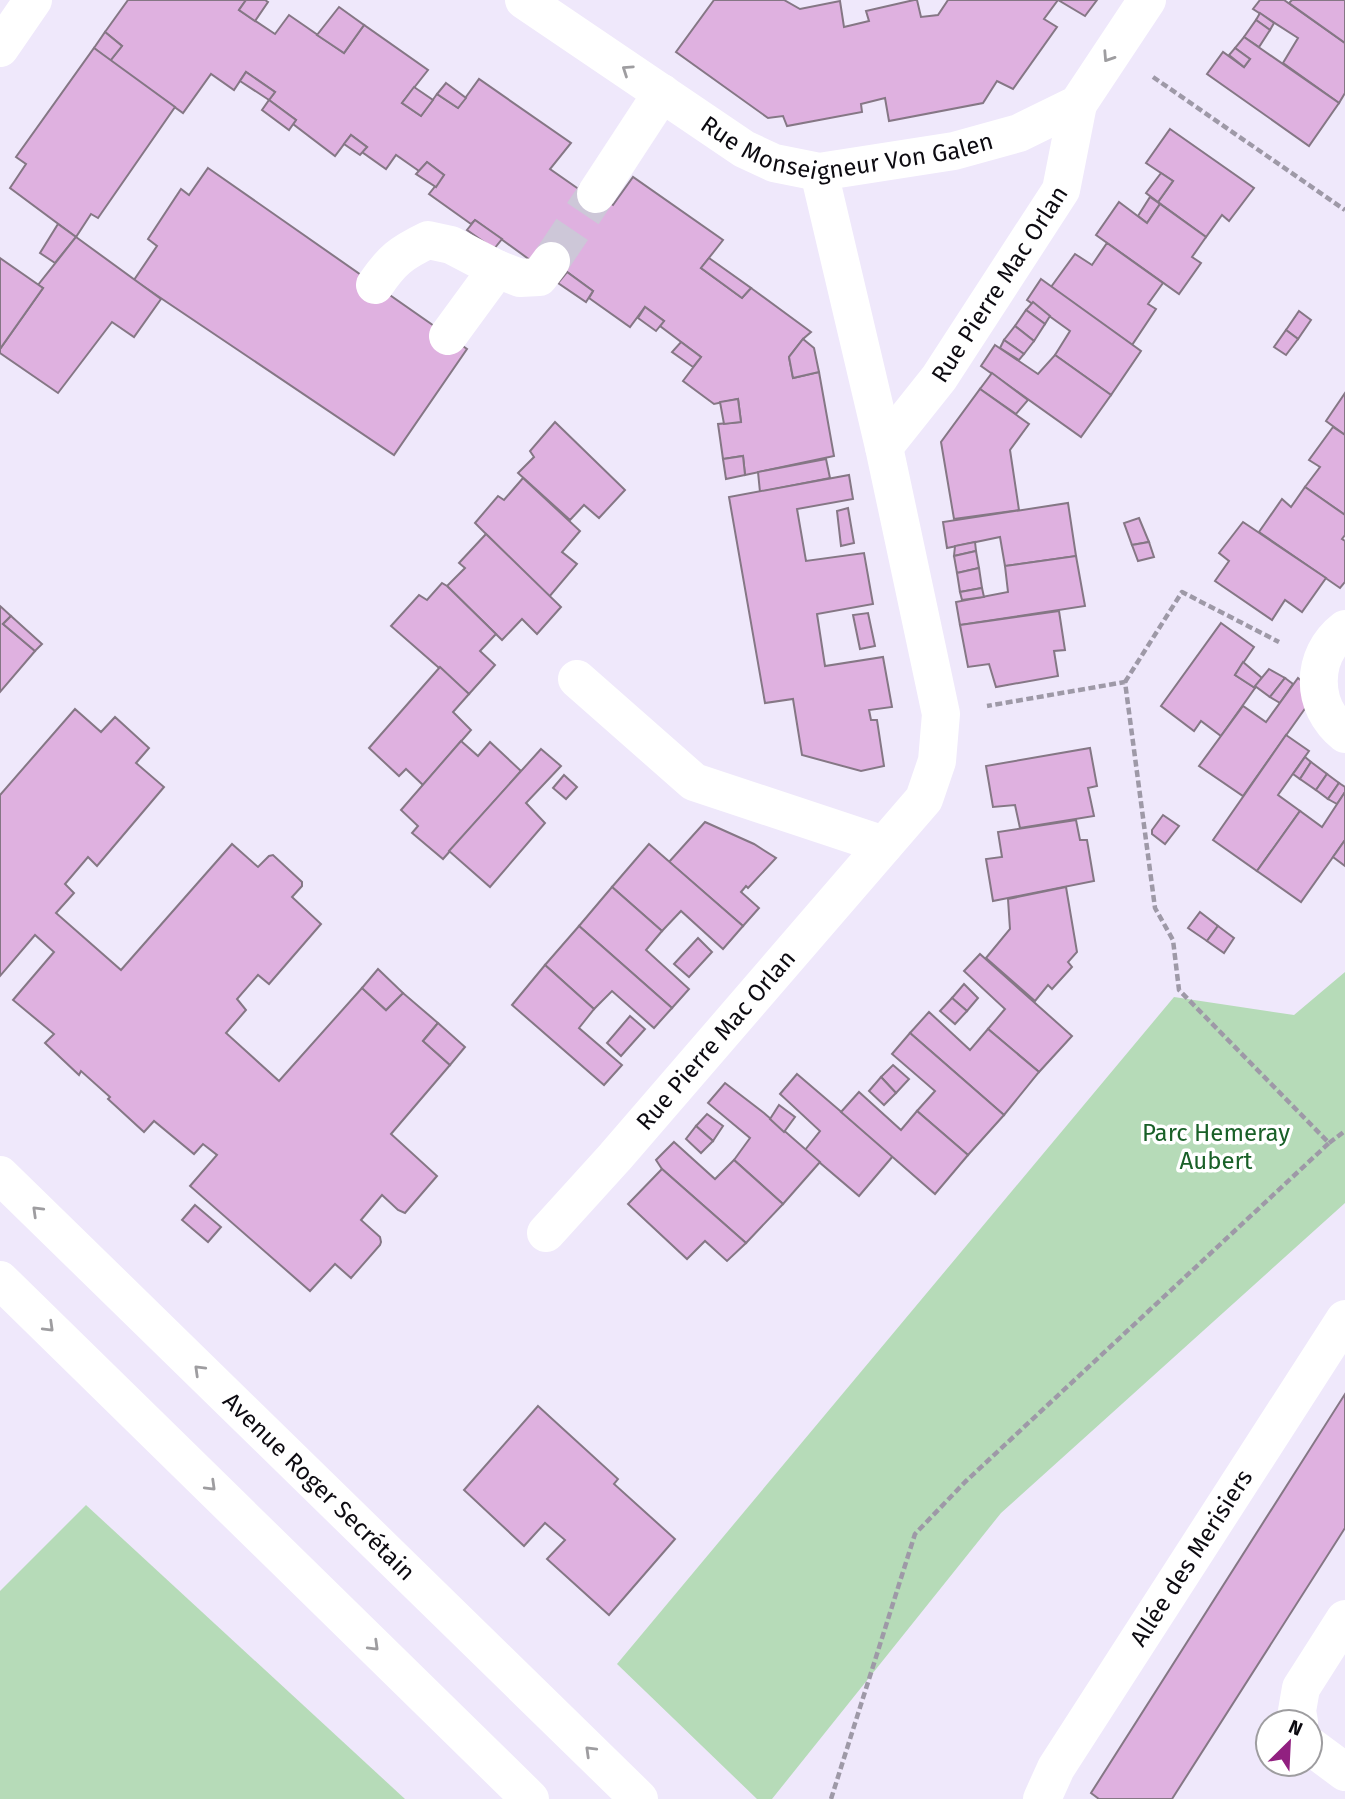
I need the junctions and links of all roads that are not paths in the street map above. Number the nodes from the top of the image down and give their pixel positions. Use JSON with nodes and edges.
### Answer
{"nodes":[{"id":1,"x":33,"y":0,"type":"edge"},
{"id":2,"x":524,"y":0,"type":"edge"},
{"id":3,"x":1147,"y":0,"type":"edge"},
{"id":4,"x":0,"y":48,"type":"edge"},
{"id":5,"x":662,"y":93,"type":"junction"},
{"id":6,"x":1078,"y":104,"type":"junction"},
{"id":7,"x":820,"y":172,"type":"junction"},
{"id":8,"x":596,"y":194,"type":"tunnel mouth"},
{"id":9,"x":551,"y":261,"type":"tunnel mouth"},
{"id":10,"x":497,"y":269,"type":"junction"},
{"id":11,"x":375,"y":285,"type":"dead end"},
{"id":12,"x":448,"y":336,"type":"dead end"},
{"id":13,"x":884,"y":447,"type":"junction"},
{"id":14,"x":1345,"y":629,"type":"edge"},
{"id":15,"x":577,"y":679,"type":"dead end"},
{"id":16,"x":1345,"y":734,"type":"edge"},
{"id":17,"x":884,"y":845,"type":"junction"},
{"id":18,"x":0,"y":1175,"type":"edge"},
{"id":19,"x":546,"y":1233,"type":"dead end"},
{"id":20,"x":0,"y":1280,"type":"edge"},
{"id":21,"x":1345,"y":1318,"type":"edge"},
{"id":22,"x":1345,"y":1619,"type":"edge"},
{"id":23,"x":1298,"y":1708,"type":"edge"},
{"id":24,"x":1324,"y":1756,"type":"edge"},
{"id":25,"x":1345,"y":1772,"type":"edge"},
{"id":26,"x":530,"y":1799,"type":"edge"},
{"id":27,"x":639,"y":1799,"type":"edge"},
{"id":28,"x":1042,"y":1799,"type":"edge"}],
"edges":[{"from":1,"to":4,"type":"street"},
{"from":5,"to":2,"type":"street","name":"Rue Monseigneur Von Galen","one_way":true},
{"from":3,"to":6,"type":"street","one_way":true},
{"from":5,"to":7,"type":"street","name":"Rue Monseigneur Von Galen"},
{"from":5,"to":8,"type":"street"},
{"from":6,"to":7,"type":"street","name":"Rue Monseigneur Von Galen"},
{"from":6,"to":13,"type":"street","name":"Rue Pierre Mac Orlan"},
{"from":7,"to":13,"type":"street","name":"Rue Pierre Mac Orlan"},
{"from":9,"to":10,"type":"street"},
{"from":10,"to":11,"type":"street"},
{"from":10,"to":12,"type":"street"},
{"from":13,"to":17,"type":"street","name":"Rue Pierre Mac Orlan"},
{"from":14,"to":16,"type":"street"},
{"from":15,"to":17,"type":"street"},
{"from":17,"to":19,"type":"street","name":"Rue Pierre Mac Orlan"},
{"from":27,"to":18,"type":"street","name":"Avenue Roger Secrétain","one_way":true},
{"from":20,"to":26,"type":"street","one_way":true},
{"from":21,"to":28,"type":"street","name":"Allée des Merisiers"},
{"from":22,"to":23,"type":"street"},
{"from":24,"to":25,"type":"street"}]}
